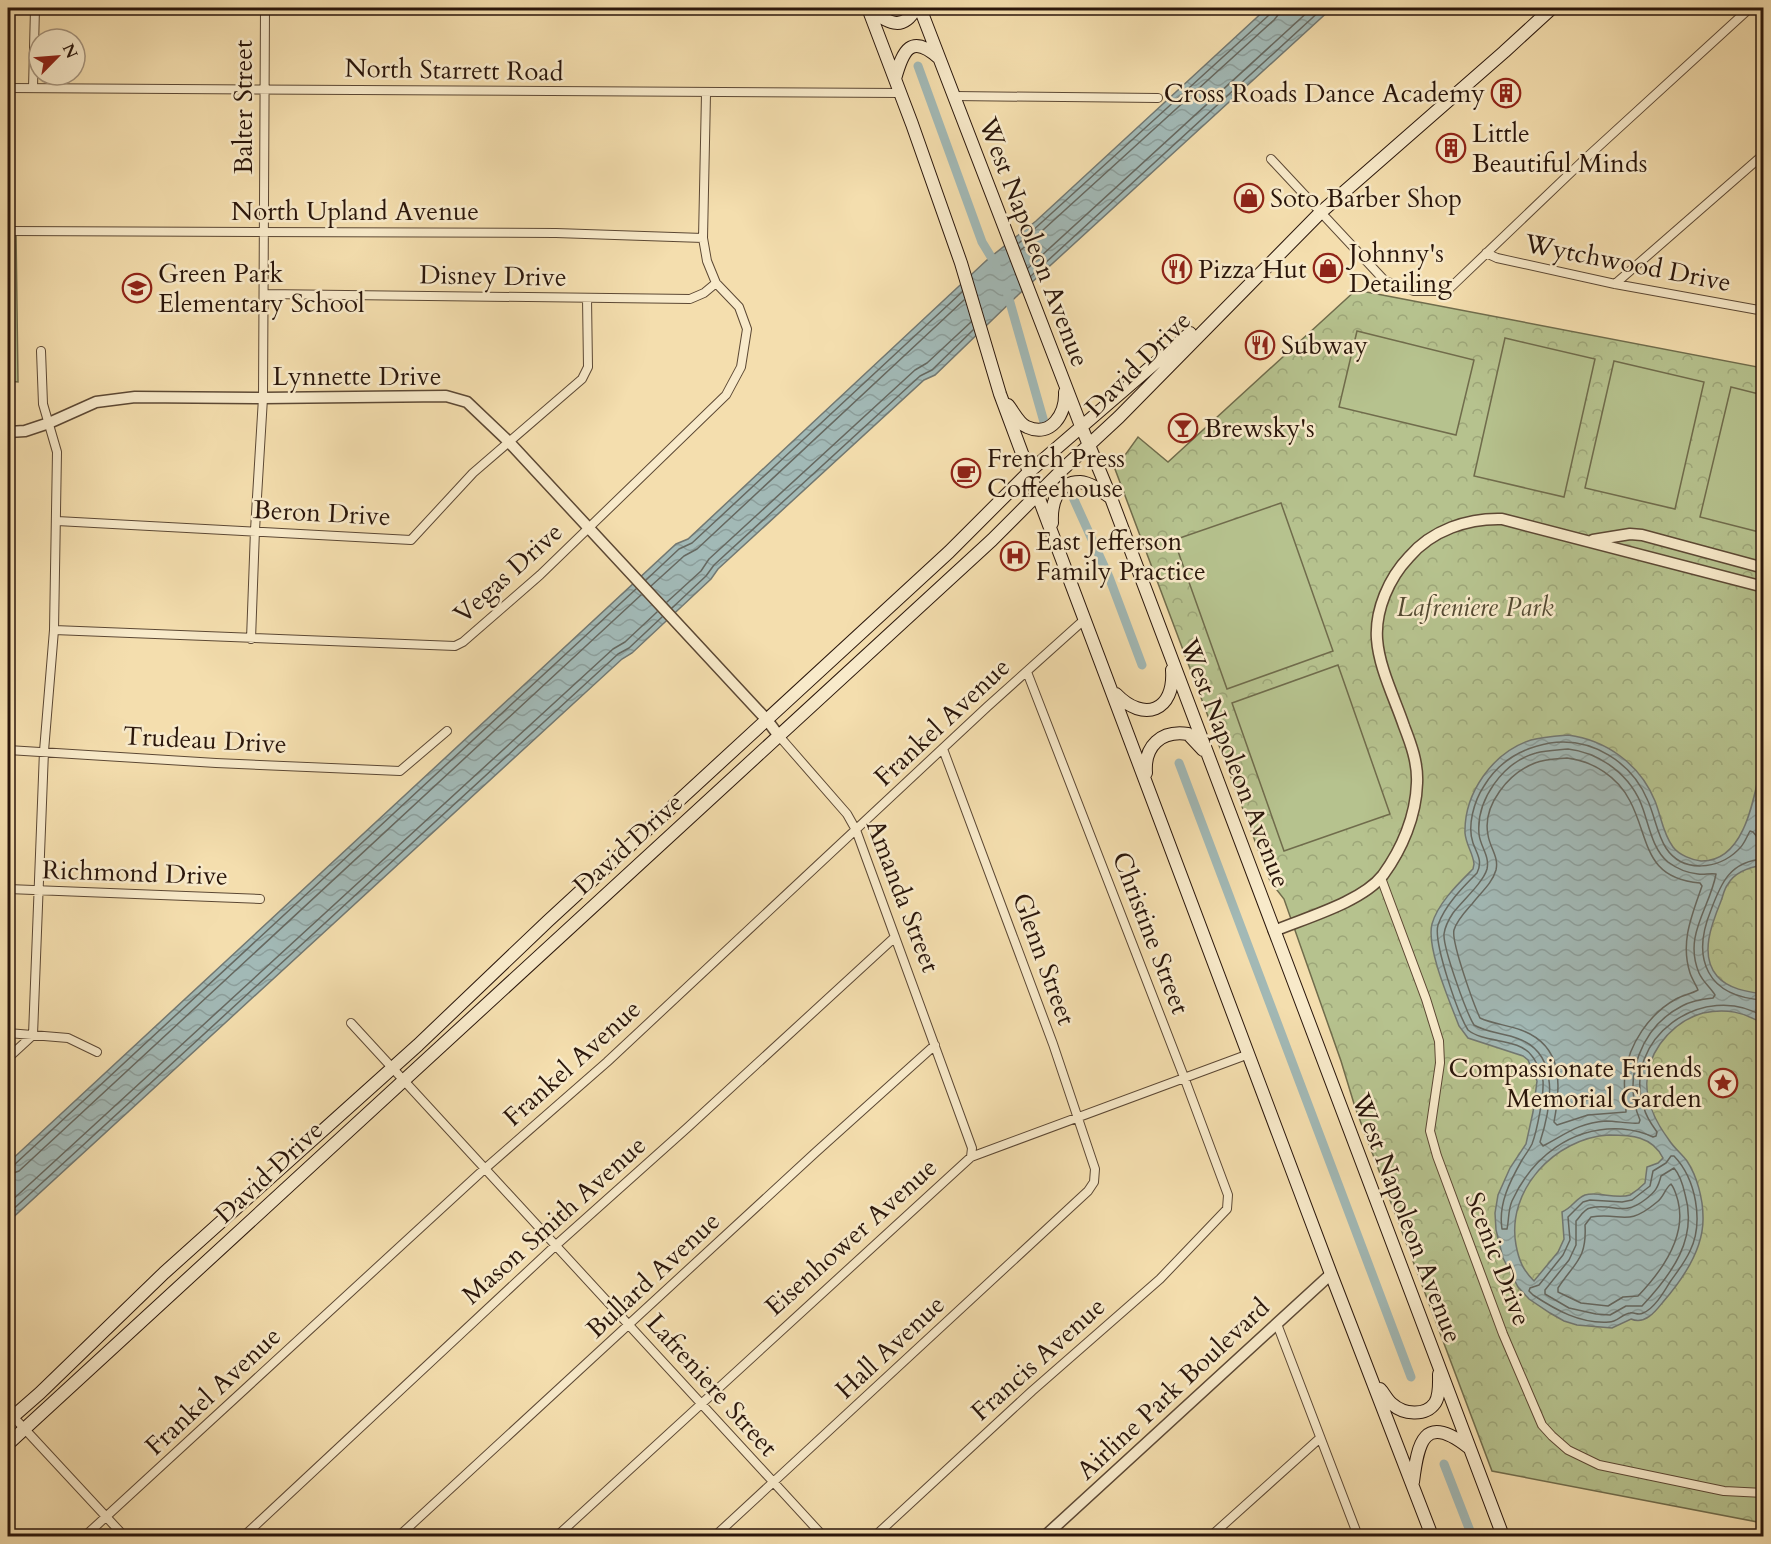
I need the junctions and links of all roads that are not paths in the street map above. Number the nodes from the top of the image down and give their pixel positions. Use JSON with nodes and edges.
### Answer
{"nodes":[{"id":1,"x":35,"y":8,"type":"edge"},
{"id":2,"x":265,"y":8,"type":"edge"},
{"id":3,"x":868,"y":8,"type":"edge"},
{"id":4,"x":918,"y":8,"type":"edge"},
{"id":5,"x":1552,"y":8,"type":"edge"},
{"id":6,"x":1750,"y":8,"type":"edge"},
{"id":7,"x":940,"y":59,"type":"junction"},
{"id":8,"x":895,"y":79,"type":"junction"},
{"id":9,"x":8,"y":88,"type":"edge"},
{"id":10,"x":33,"y":88,"type":"junction"},
{"id":11,"x":264,"y":89,"type":"junction"},
{"id":12,"x":901,"y":93,"type":"junction"},
{"id":13,"x":706,"y":94,"type":"junction"},
{"id":14,"x":954,"y":96,"type":"junction"},
{"id":15,"x":1158,"y":98,"type":"dead end"},
{"id":16,"x":1764,"y":154,"type":"edge"},
{"id":17,"x":1271,"y":159,"type":"dead end"},
{"id":18,"x":1320,"y":213,"type":"junction"},
{"id":19,"x":8,"y":231,"type":"edge"},
{"id":20,"x":263,"y":232,"type":"junction"},
{"id":21,"x":703,"y":238,"type":"junction"},
{"id":22,"x":1486,"y":253,"type":"junction"},
{"id":23,"x":1267,"y":265,"type":"junction"},
{"id":24,"x":716,"y":283,"type":"junction"},
{"id":25,"x":1615,"y":284,"type":"junction"},
{"id":26,"x":264,"y":294,"type":"junction"},
{"id":27,"x":587,"y":298,"type":"junction"},
{"id":28,"x":1764,"y":311,"type":"edge"},
{"id":29,"x":41,"y":351,"type":"dead end"},
{"id":30,"x":1065,"y":385,"type":"junction"},
{"id":31,"x":1000,"y":394,"type":"junction"},
{"id":32,"x":263,"y":398,"type":"junction"},
{"id":33,"x":49,"y":423,"type":"junction"},
{"id":34,"x":1081,"y":426,"type":"junction"},
{"id":35,"x":8,"y":432,"type":"edge"},
{"id":36,"x":508,"y":441,"type":"junction"},
{"id":37,"x":1090,"y":444,"type":"junction"},
{"id":38,"x":1029,"y":472,"type":"junction"},
{"id":39,"x":1037,"y":494,"type":"junction"},
{"id":40,"x":1111,"y":498,"type":"junction"},
{"id":41,"x":57,"y":521,"type":"junction"},
{"id":42,"x":588,"y":528,"type":"junction"},
{"id":43,"x":255,"y":530,"type":"junction"},
{"id":44,"x":1052,"y":532,"type":"junction"},
{"id":45,"x":1589,"y":541,"type":"junction"},
{"id":46,"x":1764,"y":568,"type":"edge"},
{"id":47,"x":637,"y":579,"type":"joint"},
{"id":48,"x":1764,"y":587,"type":"edge"},
{"id":49,"x":1085,"y":619,"type":"junction"},
{"id":50,"x":54,"y":630,"type":"junction"},
{"id":51,"x":251,"y":639,"type":"junction"},
{"id":52,"x":1171,"y":660,"type":"junction"},
{"id":53,"x":1027,"y":672,"type":"junction"},
{"id":54,"x":1111,"y":688,"type":"junction"},
{"id":55,"x":767,"y":720,"type":"junction"},
{"id":56,"x":447,"y":731,"type":"dead end"},
{"id":57,"x":779,"y":736,"type":"junction"},
{"id":58,"x":943,"y":749,"type":"junction"},
{"id":59,"x":8,"y":750,"type":"edge"},
{"id":60,"x":44,"y":751,"type":"junction"},
{"id":61,"x":1209,"y":758,"type":"junction"},
{"id":62,"x":1147,"y":783,"type":"junction"},
{"id":63,"x":856,"y":830,"type":"junction"},
{"id":64,"x":1381,"y":878,"type":"junction"},
{"id":65,"x":8,"y":889,"type":"edge"},
{"id":66,"x":38,"y":890,"type":"junction"},
{"id":67,"x":576,"y":895,"type":"junction"},
{"id":68,"x":260,"y":899,"type":"dead end"},
{"id":69,"x":589,"y":909,"type":"junction"},
{"id":70,"x":1274,"y":931,"type":"junction"},
{"id":71,"x":895,"y":937,"type":"junction"},
{"id":72,"x":351,"y":1023,"type":"dead end"},
{"id":73,"x":8,"y":1033,"type":"edge"},
{"id":74,"x":33,"y":1035,"type":"junction"},
{"id":75,"x":935,"y":1045,"type":"junction"},
{"id":76,"x":97,"y":1052,"type":"dead end"},
{"id":77,"x":1249,"y":1054,"type":"junction"},
{"id":78,"x":8,"y":1058,"type":"edge"},
{"id":79,"x":392,"y":1067,"type":"junction"},
{"id":80,"x":1184,"y":1077,"type":"junction"},
{"id":81,"x":404,"y":1079,"type":"junction"},
{"id":82,"x":1078,"y":1118,"type":"junction"},
{"id":83,"x":971,"y":1156,"type":"junction"},
{"id":84,"x":485,"y":1170,"type":"junction"},
{"id":85,"x":1091,"y":1186,"type":"joint"},
{"id":86,"x":1227,"y":1210,"type":"joint"},
{"id":87,"x":555,"y":1246,"type":"junction"},
{"id":88,"x":1331,"y":1274,"type":"junction"},
{"id":89,"x":1277,"y":1324,"type":"junction"},
{"id":90,"x":629,"y":1326,"type":"junction"},
{"id":91,"x":1439,"y":1368,"type":"junction"},
{"id":92,"x":1372,"y":1378,"type":"junction"},
{"id":93,"x":701,"y":1405,"type":"junction"},
{"id":94,"x":9,"y":1416,"type":"edge"},
{"id":95,"x":24,"y":1429,"type":"junction"},
{"id":96,"x":1320,"y":1438,"type":"junction"},
{"id":97,"x":8,"y":1444,"type":"edge"},
{"id":98,"x":1469,"y":1447,"type":"junction"},
{"id":99,"x":773,"y":1483,"type":"junction"},
{"id":100,"x":1412,"y":1486,"type":"junction"},
{"id":101,"x":1764,"y":1493,"type":"edge"},
{"id":102,"x":106,"y":1517,"type":"junction"},
{"id":103,"x":85,"y":1536,"type":"edge"},
{"id":104,"x":124,"y":1536,"type":"edge"},
{"id":105,"x":244,"y":1536,"type":"edge"},
{"id":106,"x":399,"y":1536,"type":"edge"},
{"id":107,"x":557,"y":1536,"type":"edge"},
{"id":108,"x":714,"y":1536,"type":"edge"},
{"id":109,"x":823,"y":1536,"type":"edge"},
{"id":110,"x":875,"y":1536,"type":"edge"},
{"id":111,"x":1045,"y":1536,"type":"edge"},
{"id":112,"x":1211,"y":1536,"type":"edge"},
{"id":113,"x":1358,"y":1536,"type":"edge"},
{"id":114,"x":1432,"y":1536,"type":"edge"},
{"id":115,"x":1503,"y":1536,"type":"edge"}],
"edges":[{"from":1,"to":10,"type":"street"},
{"from":2,"to":11,"type":"street","name":"Balter Street"},
{"from":3,"to":4,"type":"main road"},
{"from":3,"to":8,"type":"main road"},
{"from":4,"to":7,"type":"main road","name":"West Napoleon Avenue"},
{"from":5,"to":18,"type":"main road","name":"David Drive"},
{"from":6,"to":22,"type":"street"},
{"from":7,"to":8,"type":"main road"},
{"from":7,"to":14,"type":"main road","name":"West Napoleon Avenue"},
{"from":8,"to":12,"type":"main road"},
{"from":9,"to":10,"type":"street","name":"North Starrett Road"},
{"from":10,"to":11,"type":"street","name":"North Starrett Road"},
{"from":11,"to":13,"type":"street","name":"North Starrett Road"},
{"from":11,"to":20,"type":"street","name":"Balter Street"},
{"from":12,"to":13,"type":"street","name":"North Starrett Road"},
{"from":12,"to":31,"type":"main road"},
{"from":13,"to":21,"type":"street","name":"Vegas Drive"},
{"from":14,"to":15,"type":"street"},
{"from":14,"to":30,"type":"main road","name":"West Napoleon Avenue"},
{"from":16,"to":25,"type":"street"},
{"from":17,"to":18,"type":"street"},
{"from":18,"to":22,"type":"street"},
{"from":18,"to":23,"type":"main road","name":"David Drive"},
{"from":19,"to":20,"type":"street","name":"North Upland Avenue"},
{"from":20,"to":21,"type":"street","name":"North Upland Avenue"},
{"from":20,"to":26,"type":"street","name":"Balter Street"},
{"from":21,"to":24,"type":"street","name":"Vegas Drive"},
{"from":22,"to":25,"type":"street","name":"Wytchwood Drive"},
{"from":23,"to":34,"type":"main road","name":"David Drive"},
{"from":23,"to":37,"type":"main road","name":"David Drive"},
{"from":24,"to":27,"type":"street","name":"Disney Drive"},
{"from":24,"to":42,"type":"street","name":"Vegas Drive"},
{"from":25,"to":28,"type":"street","name":"Wytchwood Drive"},
{"from":26,"to":27,"type":"street","name":"Disney Drive"},
{"from":26,"to":32,"type":"street","name":"Balter Street"},
{"from":27,"to":36,"type":"street","name":"Beron Drive"},
{"from":29,"to":33,"type":"street"},
{"from":30,"to":31,"type":"main road"},
{"from":30,"to":34,"type":"main road","name":"West Napoleon Avenue"},
{"from":31,"to":38,"type":"main road"},
{"from":32,"to":33,"type":"street","name":"Lynnette Drive"},
{"from":32,"to":36,"type":"street","name":"Lynnette Drive"},
{"from":32,"to":43,"type":"street","name":"Balter Street"},
{"from":33,"to":35,"type":"street","name":"Lynnette Drive"},
{"from":33,"to":41,"type":"street"},
{"from":34,"to":37,"type":"main road","name":"West Napoleon Avenue"},
{"from":34,"to":38,"type":"main road","name":"David Drive"},
{"from":36,"to":42,"type":"street","name":"Lynnette Drive"},
{"from":36,"to":43,"type":"street","name":"Beron Drive"},
{"from":37,"to":39,"type":"main road","name":"David Drive"},
{"from":37,"to":40,"type":"main road","name":"West Napoleon Avenue"},
{"from":38,"to":39,"type":"main road"},
{"from":38,"to":55,"type":"main road","name":"David Drive"},
{"from":39,"to":44,"type":"main road"},
{"from":39,"to":57,"type":"main road","name":"David Drive"},
{"from":40,"to":44,"type":"main road"},
{"from":40,"to":52,"type":"main road","name":"West Napoleon Avenue"},
{"from":41,"to":43,"type":"street","name":"Beron Drive"},
{"from":41,"to":50,"type":"street"},
{"from":42,"to":47,"type":"street","name":"Lynnette Drive"},
{"from":42,"to":51,"type":"street","name":"Vegas Drive"},
{"from":43,"to":51,"type":"street","name":"Balter Street"},
{"from":44,"to":49,"type":"main road"},
{"from":45,"to":46,"type":"street"},
{"from":45,"to":48,"type":"street"},
{"from":45,"to":64,"type":"street"},
{"from":47,"to":55,"type":"street","name":"Amanda Street"},
{"from":49,"to":53,"type":"street","name":"Frankel Avenue"},
{"from":49,"to":54,"type":"main road"},
{"from":50,"to":51,"type":"street","name":"Vegas Drive"},
{"from":50,"to":60,"type":"street"},
{"from":52,"to":54,"type":"main road"},
{"from":52,"to":61,"type":"main road","name":"West Napoleon Avenue"},
{"from":53,"to":58,"type":"street","name":"Frankel Avenue"},
{"from":53,"to":80,"type":"street","name":"Christine Street"},
{"from":54,"to":62,"type":"main road"},
{"from":55,"to":57,"type":"street","name":"Amanda Street"},
{"from":55,"to":67,"type":"main road","name":"David Drive"},
{"from":56,"to":60,"type":"street","name":"Trudeau Drive"},
{"from":57,"to":63,"type":"street","name":"Amanda Street"},
{"from":57,"to":69,"type":"main road","name":"David Drive"},
{"from":58,"to":63,"type":"street","name":"Frankel Avenue"},
{"from":58,"to":82,"type":"street","name":"Glenn Street"},
{"from":59,"to":60,"type":"street","name":"Trudeau Drive"},
{"from":60,"to":66,"type":"street"},
{"from":61,"to":62,"type":"main road"},
{"from":61,"to":70,"type":"main road","name":"West Napoleon Avenue"},
{"from":62,"to":77,"type":"main road"},
{"from":63,"to":71,"type":"street","name":"Amanda Street"},
{"from":63,"to":84,"type":"street","name":"Frankel Avenue"},
{"from":64,"to":70,"type":"street"},
{"from":64,"to":101,"type":"street","name":"Scenic Drive"},
{"from":65,"to":66,"type":"street","name":"Richmond Drive"},
{"from":66,"to":68,"type":"street","name":"Richmond Drive"},
{"from":66,"to":74,"type":"street"},
{"from":67,"to":69,"type":"main road"},
{"from":67,"to":79,"type":"main road","name":"David Drive"},
{"from":69,"to":81,"type":"main road","name":"David Drive"},
{"from":70,"to":91,"type":"main road","name":"West Napoleon Avenue"},
{"from":71,"to":75,"type":"street","name":"Amanda Street"},
{"from":71,"to":87,"type":"street","name":"Mason Smith Avenue"},
{"from":72,"to":79,"type":"street","name":"Lafreniere Street"},
{"from":73,"to":74,"type":"street"},
{"from":74,"to":76,"type":"street"},
{"from":74,"to":78,"type":"street"},
{"from":75,"to":83,"type":"street","name":"Amanda Street"},
{"from":75,"to":90,"type":"street","name":"Bullard Avenue"},
{"from":77,"to":80,"type":"street","name":"Eisenhower Avenue"},
{"from":77,"to":88,"type":"main road"},
{"from":79,"to":81,"type":"street","name":"Lafreniere Street"},
{"from":79,"to":94,"type":"main road","name":"David Drive"},
{"from":80,"to":82,"type":"street","name":"Eisenhower Avenue"},
{"from":80,"to":86,"type":"street","name":"Christine Street"},
{"from":81,"to":84,"type":"street","name":"Lafreniere Street"},
{"from":81,"to":95,"type":"main road","name":"David Drive"},
{"from":82,"to":83,"type":"street","name":"Eisenhower Avenue"},
{"from":82,"to":85,"type":"street","name":"Glenn Street"},
{"from":83,"to":93,"type":"street","name":"Eisenhower Avenue"},
{"from":84,"to":87,"type":"street","name":"Lafreniere Street"},
{"from":84,"to":102,"type":"street","name":"Frankel Avenue"},
{"from":85,"to":99,"type":"street","name":"Hall Avenue"},
{"from":86,"to":110,"type":"street","name":"Francis Avenue"},
{"from":87,"to":90,"type":"street","name":"Lafreniere Street"},
{"from":87,"to":105,"type":"street","name":"Mason Smith Avenue"},
{"from":88,"to":89,"type":"street","name":"Airline Park Boulevard"},
{"from":88,"to":92,"type":"main road"},
{"from":89,"to":96,"type":"street"},
{"from":89,"to":111,"type":"street","name":"Airline Park Boulevard"},
{"from":90,"to":93,"type":"street","name":"Lafreniere Street"},
{"from":90,"to":106,"type":"street","name":"Bullard Avenue"},
{"from":91,"to":92,"type":"main road"},
{"from":91,"to":98,"type":"main road","name":"West Napoleon Avenue"},
{"from":92,"to":100,"type":"main road"},
{"from":93,"to":99,"type":"street","name":"Lafreniere Street"},
{"from":93,"to":107,"type":"street","name":"Eisenhower Avenue"},
{"from":94,"to":95,"type":"street"},
{"from":95,"to":97,"type":"main road","name":"David Drive"},
{"from":95,"to":102,"type":"street"},
{"from":96,"to":112,"type":"street"},
{"from":96,"to":113,"type":"street"},
{"from":98,"to":100,"type":"main road"},
{"from":98,"to":115,"type":"main road","name":"West Napoleon Avenue"},
{"from":99,"to":108,"type":"street","name":"Hall Avenue"},
{"from":99,"to":109,"type":"street","name":"Lafreniere Street"},
{"from":100,"to":114,"type":"main road"},
{"from":102,"to":103,"type":"street","name":"Frankel Avenue"},
{"from":102,"to":104,"type":"street"}]}
